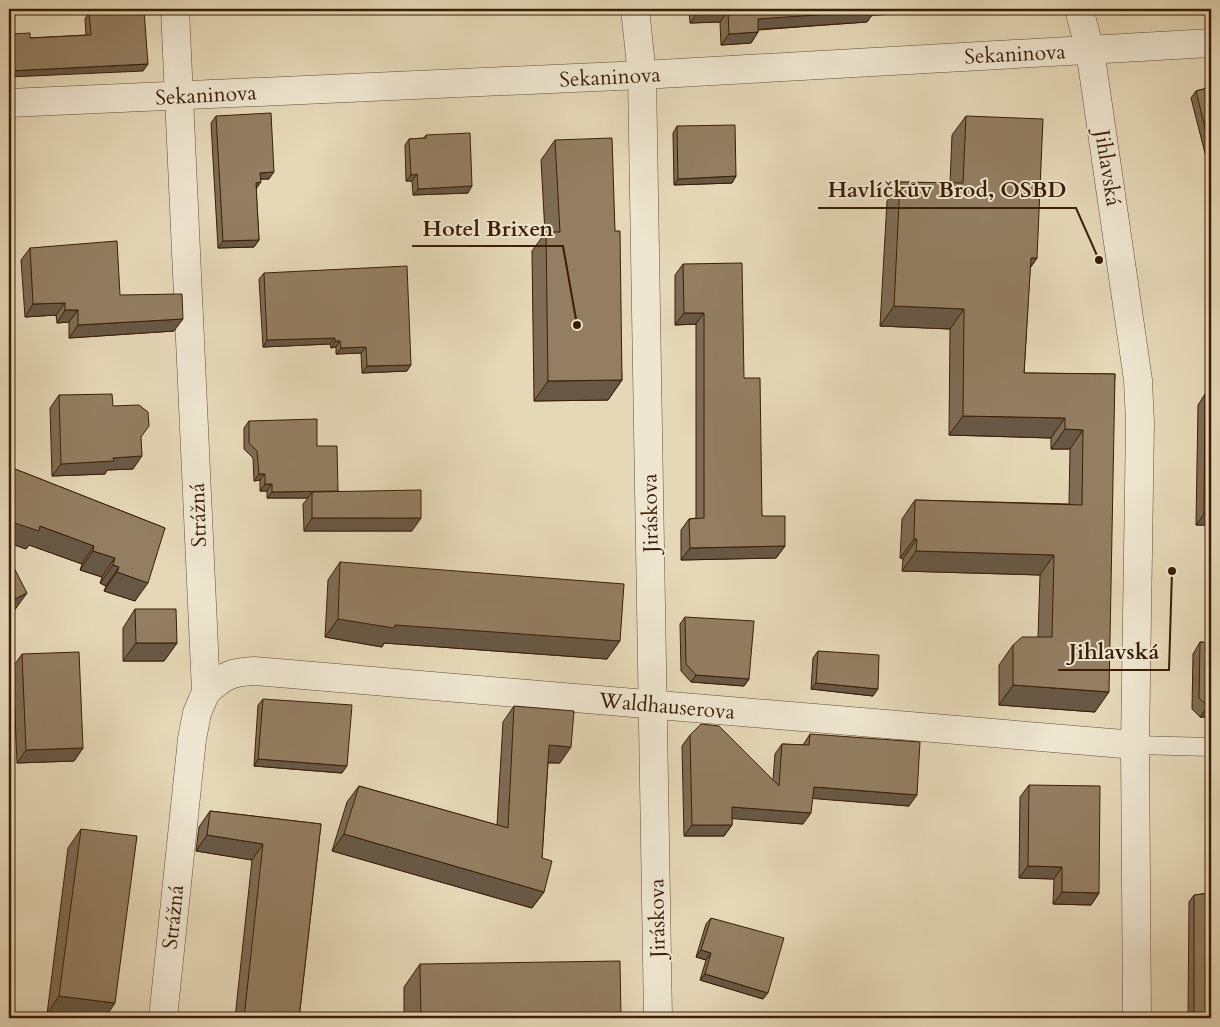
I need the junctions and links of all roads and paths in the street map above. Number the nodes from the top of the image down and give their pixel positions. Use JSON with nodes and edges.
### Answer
{"nodes":[{"id":1,"x":175,"y":9,"type":"edge"},
{"id":2,"x":635,"y":9,"type":"edge"},
{"id":3,"x":1079,"y":9,"type":"edge"},
{"id":4,"x":1211,"y":43,"type":"edge"},
{"id":5,"x":1090,"y":50,"type":"junction"},
{"id":6,"x":642,"y":76,"type":"junction"},
{"id":7,"x":180,"y":96,"type":"junction"},
{"id":8,"x":9,"y":103,"type":"edge"},
{"id":9,"x":206,"y":692,"type":"junction"},
{"id":10,"x":654,"y":704,"type":"junction"},
{"id":11,"x":1135,"y":745,"type":"junction"},
{"id":12,"x":1211,"y":746,"type":"edge"},
{"id":13,"x":163,"y":1018,"type":"edge"},
{"id":14,"x":658,"y":1018,"type":"edge"},
{"id":15,"x":1137,"y":1018,"type":"edge"}],
"edges":[{"from":1,"to":7,"type":"street","name":"Strážná"},
{"from":2,"to":6,"type":"street","name":"Jiráskova"},
{"from":3,"to":5,"type":"street","name":"Jihlavská"},
{"from":4,"to":5,"type":"street","name":"Sekaninova"},
{"from":5,"to":6,"type":"street","name":"Sekaninova"},
{"from":5,"to":11,"type":"street","name":"Jihlavská"},
{"from":6,"to":7,"type":"street","name":"Sekaninova"},
{"from":6,"to":10,"type":"street","name":"Jiráskova"},
{"from":7,"to":8,"type":"street","name":"Sekaninova"},
{"from":7,"to":9,"type":"street","name":"Strážná"},
{"from":9,"to":10,"type":"street","name":"Waldhauserova"},
{"from":9,"to":13,"type":"street","name":"Strážná"},
{"from":10,"to":11,"type":"street","name":"Waldhauserova"},
{"from":10,"to":14,"type":"street","name":"Jiráskova"},
{"from":11,"to":12,"type":"lane"},
{"from":11,"to":15,"type":"street","name":"Jihlavská"}]}
